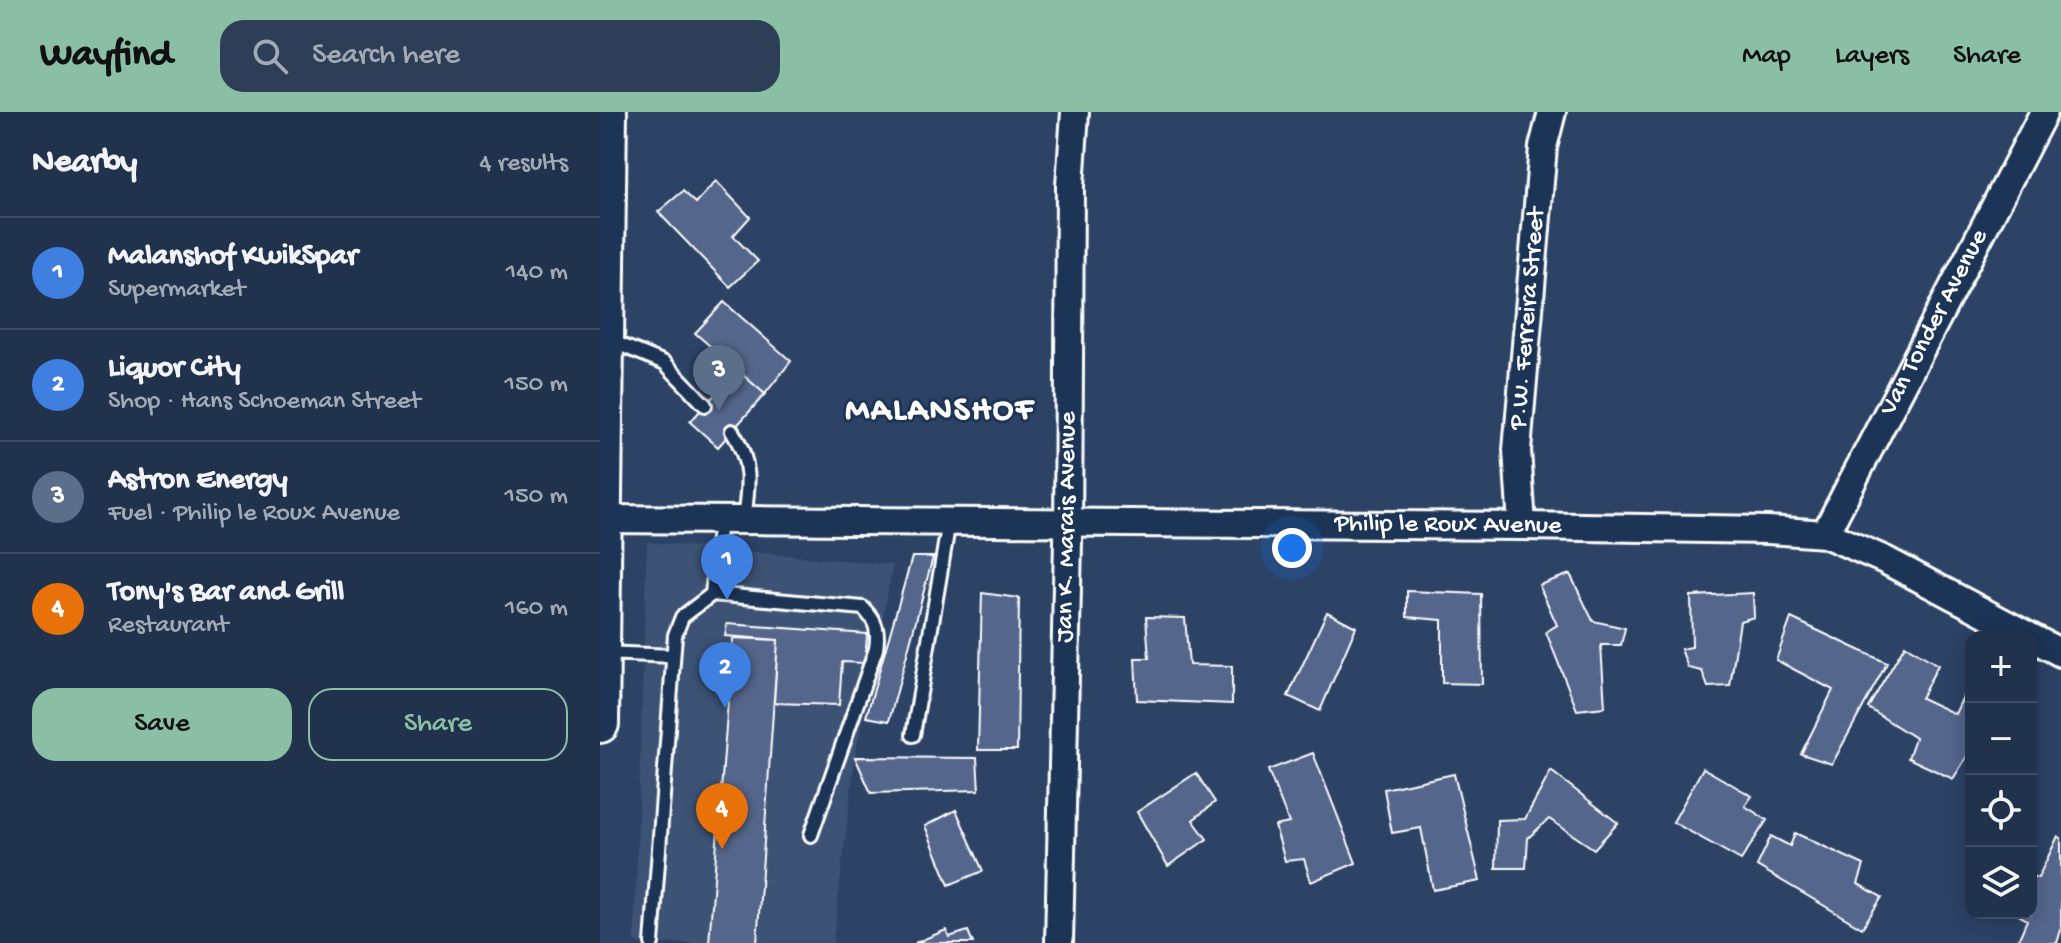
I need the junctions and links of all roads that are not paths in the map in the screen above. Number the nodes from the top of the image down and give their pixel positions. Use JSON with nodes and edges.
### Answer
{"nodes":[{"id":1,"x":608,"y":112,"type":"edge"},
{"id":2,"x":1075,"y":112,"type":"edge"},
{"id":3,"x":1552,"y":112,"type":"edge"},
{"id":4,"x":2044,"y":112,"type":"edge"},
{"id":5,"x":603,"y":284,"type":"edge"},
{"id":6,"x":606,"y":340,"type":"junction"},
{"id":7,"x":705,"y":405,"type":"dead end"},
{"id":8,"x":732,"y":431,"type":"dead end"},
{"id":9,"x":601,"y":519,"type":"edge"},
{"id":10,"x":732,"y":520,"type":"junction"},
{"id":11,"x":949,"y":521,"type":"junction"},
{"id":12,"x":1068,"y":522,"type":"junction"},
{"id":13,"x":1522,"y":526,"type":"junction"},
{"id":14,"x":1825,"y":534,"type":"junction"},
{"id":15,"x":712,"y":594,"type":"junction"},
{"id":16,"x":601,"y":653,"type":"edge"},
{"id":17,"x":2061,"y":653,"type":"edge"},
{"id":18,"x":673,"y":656,"type":"junction"},
{"id":19,"x":600,"y":724,"type":"edge"},
{"id":20,"x":913,"y":735,"type":"dead end"},
{"id":21,"x":811,"y":835,"type":"dead end"},
{"id":22,"x":652,"y":943,"type":"edge"},
{"id":23,"x":1059,"y":943,"type":"edge"}],
"edges":[{"from":1,"to":5,"type":"main road"},
{"from":2,"to":12,"type":"street","name":"Jan K. Marais Avenue"},
{"from":3,"to":13,"type":"street","name":"P.W. Ferreira Street"},
{"from":4,"to":14,"type":"street","name":"Van Tonder Avenue"},
{"from":5,"to":6,"type":"main road"},
{"from":6,"to":7,"type":"lane"},
{"from":6,"to":9,"type":"main road"},
{"from":8,"to":10,"type":"lane"},
{"from":9,"to":10,"type":"street","name":"Philip le Roux Avenue"},
{"from":9,"to":16,"type":"main road"},
{"from":10,"to":11,"type":"street","name":"Philip le Roux Avenue"},
{"from":10,"to":15,"type":"lane"},
{"from":11,"to":12,"type":"street","name":"Philip le Roux Avenue"},
{"from":11,"to":20,"type":"lane"},
{"from":12,"to":13,"type":"street","name":"Philip le Roux Avenue"},
{"from":12,"to":23,"type":"street","name":"Jan K. Marais Avenue"},
{"from":13,"to":14,"type":"street","name":"Philip le Roux Avenue"},
{"from":14,"to":17,"type":"street","name":"Philip le Roux Avenue"},
{"from":15,"to":18,"type":"lane"},
{"from":15,"to":21,"type":"lane"},
{"from":16,"to":18,"type":"lane"},
{"from":16,"to":19,"type":"main road"},
{"from":18,"to":22,"type":"lane"}]}
